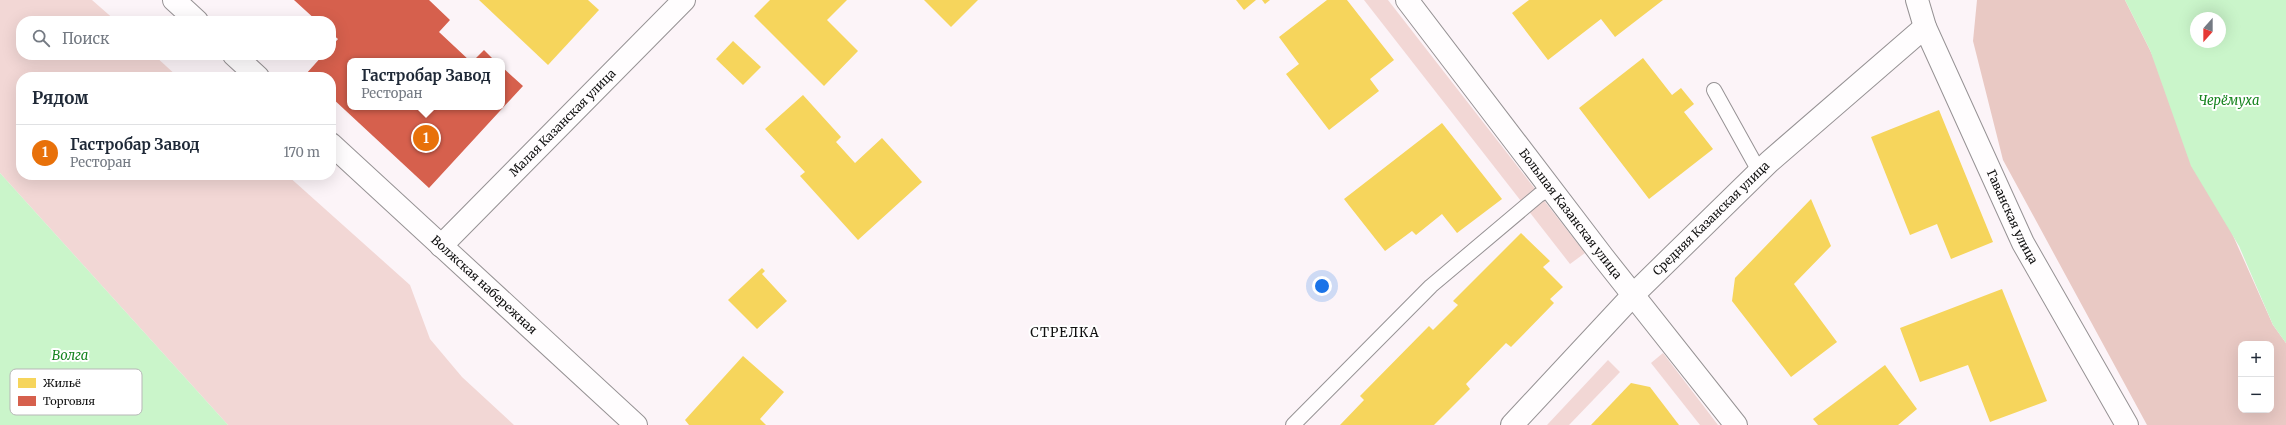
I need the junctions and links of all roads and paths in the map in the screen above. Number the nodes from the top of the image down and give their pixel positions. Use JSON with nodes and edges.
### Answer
{"nodes":[{"id":1,"x":174,"y":0,"type":"edge"},
{"id":2,"x":684,"y":0,"type":"edge"},
{"id":3,"x":1407,"y":0,"type":"edge"},
{"id":4,"x":1917,"y":0,"type":"edge"},
{"id":5,"x":192,"y":16,"type":"edge"},
{"id":6,"x":1925,"y":27,"type":"junction"},
{"id":7,"x":239,"y":60,"type":"edge"},
{"id":8,"x":253,"y":72,"type":"edge"},
{"id":9,"x":1714,"y":90,"type":"dead end"},
{"id":10,"x":336,"y":149,"type":"edge"},
{"id":11,"x":1759,"y":171,"type":"junction"},
{"id":12,"x":1551,"y":188,"type":"junction"},
{"id":13,"x":441,"y":246,"type":"junction"},
{"id":14,"x":1634,"y":294,"type":"junction"},
{"id":15,"x":636,"y":425,"type":"edge"},
{"id":16,"x":1293,"y":425,"type":"edge"},
{"id":17,"x":1512,"y":425,"type":"edge"},
{"id":18,"x":1736,"y":425,"type":"edge"},
{"id":19,"x":2127,"y":425,"type":"edge"}],
"edges":[{"from":1,"to":5,"type":"street"},
{"from":2,"to":13,"type":"street","name":"Малая Казанская улица"},
{"from":3,"to":12,"type":"street","name":"Большая Казанская улица"},
{"from":4,"to":6,"type":"street","name":"Гаванская улица"},
{"from":6,"to":11,"type":"street","name":"Средняя Казанская улица"},
{"from":6,"to":19,"type":"street","name":"Гаванская улица"},
{"from":7,"to":8,"type":"street"},
{"from":9,"to":11,"type":"lane"},
{"from":10,"to":13,"type":"street","name":"Волжская набережная"},
{"from":11,"to":14,"type":"street","name":"Средняя Казанская улица"},
{"from":12,"to":14,"type":"street","name":"Большая Казанская улица"},
{"from":12,"to":16,"type":"lane"},
{"from":13,"to":15,"type":"street","name":"Волжская набережная"},
{"from":14,"to":17,"type":"street","name":"Средняя Казанская улица"},
{"from":14,"to":18,"type":"street","name":"Большая Казанская улица"}]}
